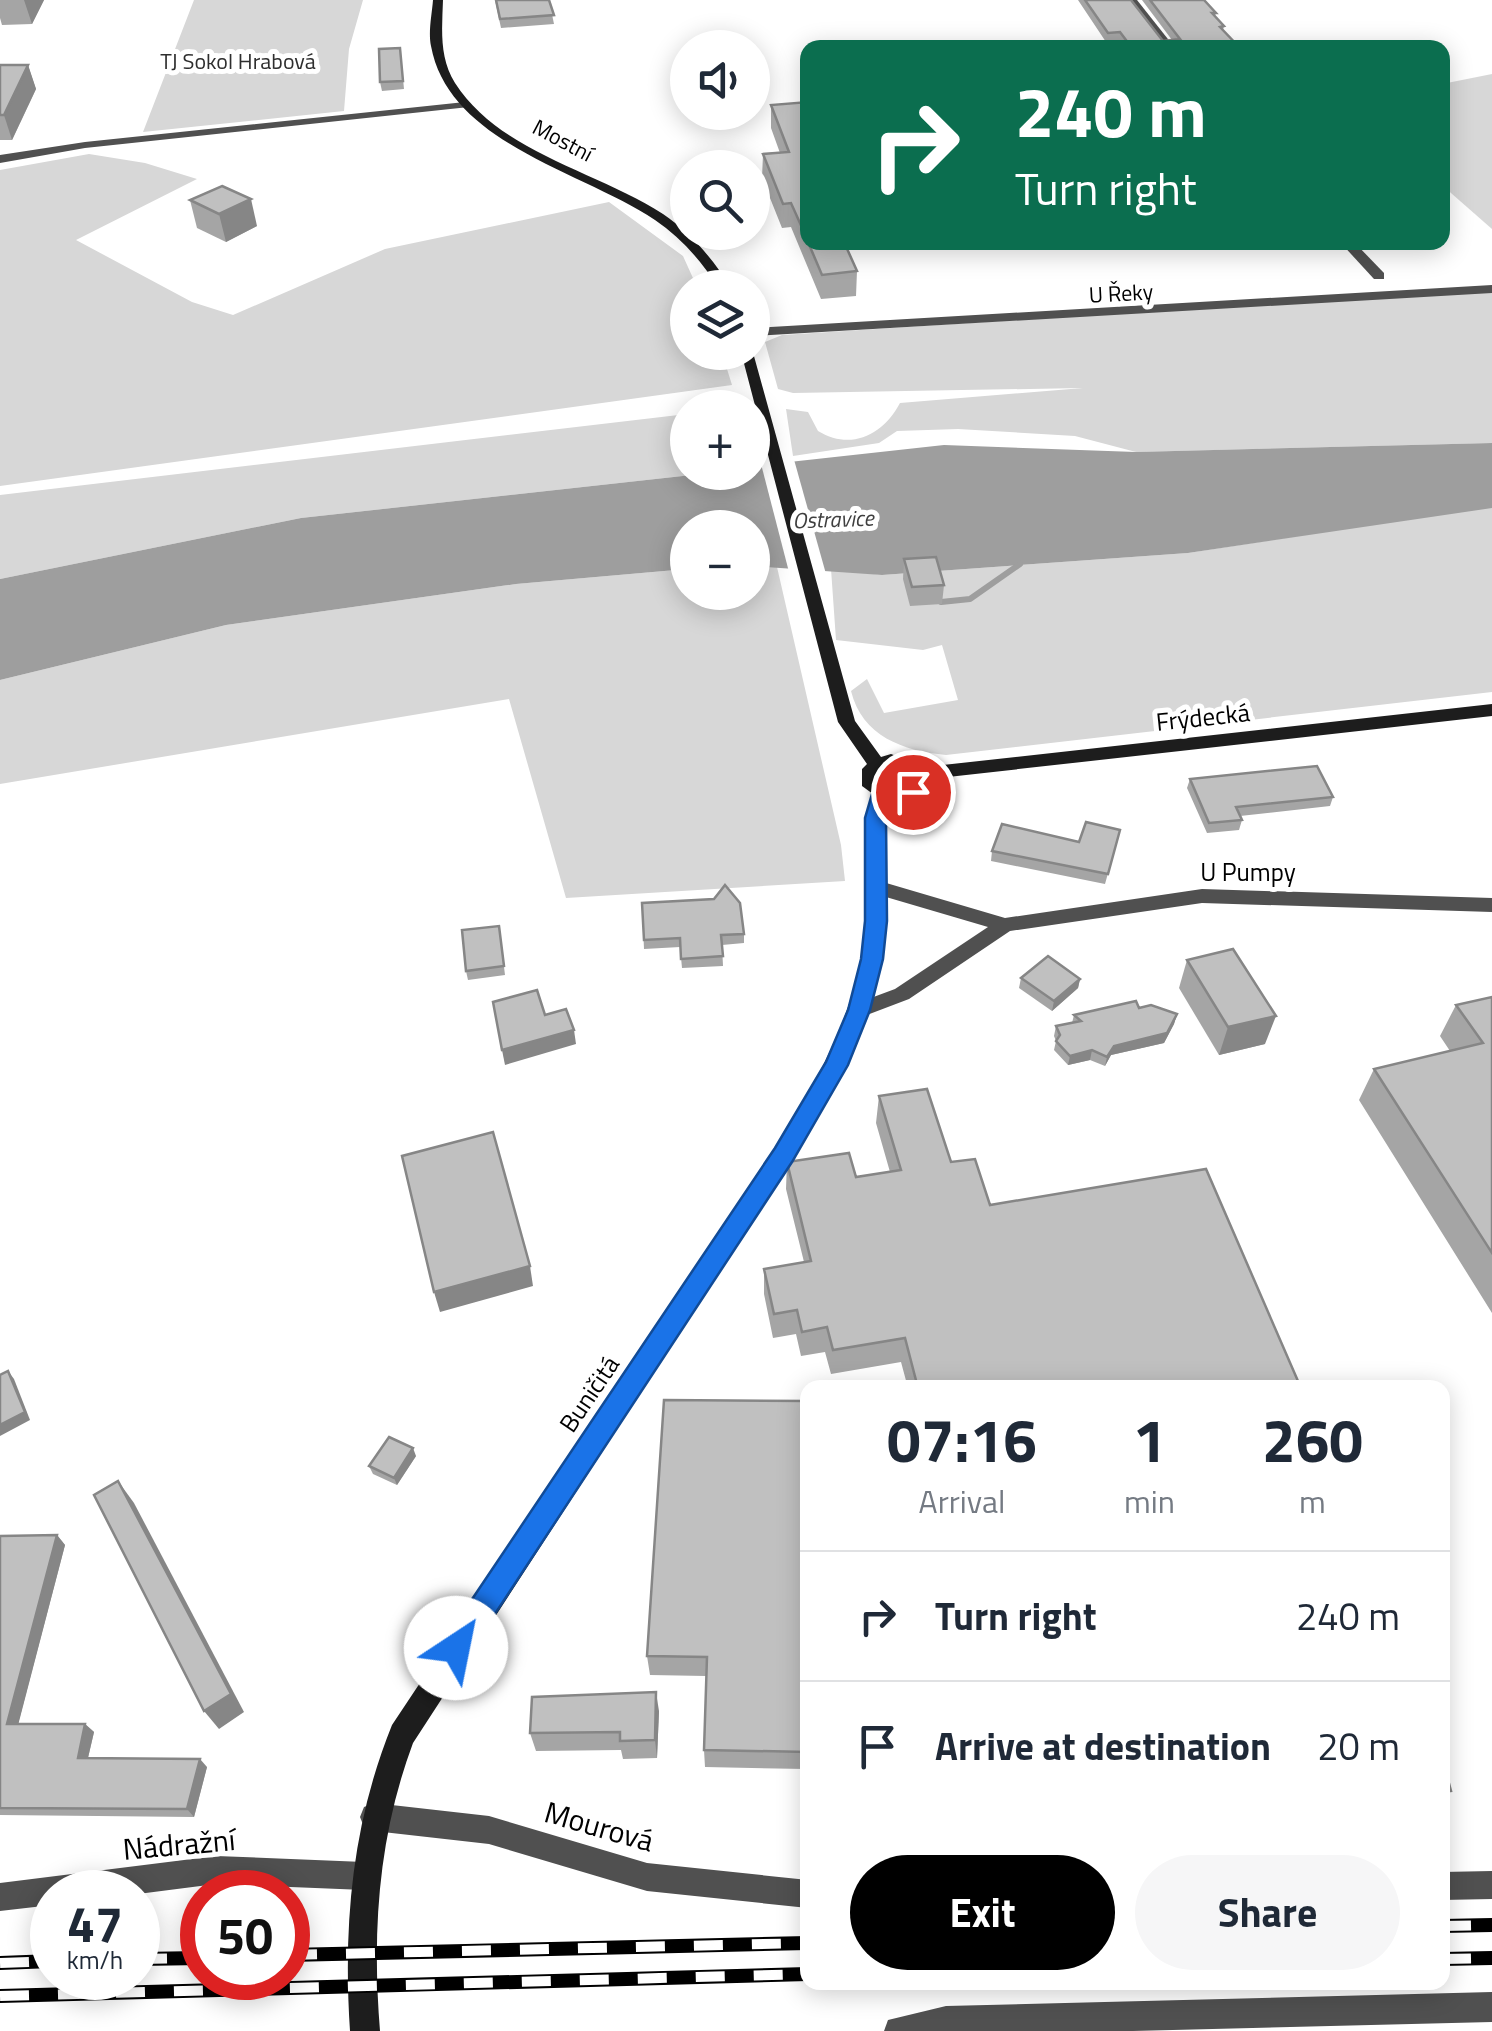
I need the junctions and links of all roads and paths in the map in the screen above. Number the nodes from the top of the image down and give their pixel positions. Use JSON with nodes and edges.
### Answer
{"nodes":[{"id":1,"x":438,"y":0,"type":"edge"},
{"id":2,"x":1132,"y":0,"type":"edge"},
{"id":3,"x":1164,"y":40,"type":"edge"},
{"id":4,"x":465,"y":104,"type":"junction"},
{"id":5,"x":0,"y":160,"type":"edge"},
{"id":6,"x":1354,"y":250,"type":"edge"},
{"id":7,"x":714,"y":270,"type":"edge"},
{"id":8,"x":1379,"y":276,"type":"dead end"},
{"id":9,"x":1492,"y":289,"type":"edge"},
{"id":10,"x":770,"y":331,"type":"edge"},
{"id":11,"x":753,"y":370,"type":"edge"},
{"id":12,"x":1492,"y":710,"type":"edge"},
{"id":13,"x":876,"y":764,"type":"junction"},
{"id":14,"x":920,"y":774,"type":"junction"},
{"id":15,"x":882,"y":794,"type":"junction"},
{"id":16,"x":876,"y":887,"type":"junction"},
{"id":17,"x":1492,"y":905,"type":"edge"},
{"id":18,"x":1005,"y":925,"type":"junction"},
{"id":19,"x":859,"y":1010,"type":"junction"},
{"id":20,"x":374,"y":1817,"type":"junction"},
{"id":21,"x":364,"y":1876,"type":"junction"},
{"id":22,"x":1492,"y":1885,"type":"edge"},
{"id":23,"x":1450,"y":1886,"type":"edge"},
{"id":24,"x":800,"y":1893,"type":"edge"},
{"id":25,"x":0,"y":1897,"type":"edge"},
{"id":26,"x":1492,"y":2008,"type":"edge"},
{"id":27,"x":364,"y":2031,"type":"edge"},
{"id":28,"x":898,"y":2031,"type":"edge"}],
"edges":[{"from":1,"to":4,"type":"main road","name":"Mostní"},
{"from":2,"to":3,"type":"street"},
{"from":4,"to":5,"type":"street"},
{"from":4,"to":7,"type":"main road","name":"Mostní"},
{"from":6,"to":8,"type":"street"},
{"from":9,"to":10,"type":"street","name":"U Řeky"},
{"from":11,"to":13,"type":"main road"},
{"from":12,"to":14,"type":"main road","name":"Frýdecká"},
{"from":13,"to":14,"type":"main road"},
{"from":13,"to":15,"type":"main road"},
{"from":14,"to":15,"type":"main road"},
{"from":15,"to":16,"type":"main road","name":"Buničitá"},
{"from":16,"to":18,"type":"street","name":"U Pumpy"},
{"from":16,"to":19,"type":"main road","name":"Buničitá"},
{"from":17,"to":18,"type":"street","name":"U Pumpy"},
{"from":18,"to":19,"type":"street","name":"U Pumpy"},
{"from":19,"to":20,"type":"main road","name":"Buničitá"},
{"from":20,"to":21,"type":"main road","name":"Buničitá"},
{"from":20,"to":24,"type":"street","name":"Mourová"},
{"from":21,"to":25,"type":"street","name":"Nádražní"},
{"from":21,"to":27,"type":"main road","name":"Buničitá"},
{"from":22,"to":23,"type":"street"},
{"from":26,"to":28,"type":"street"}]}
